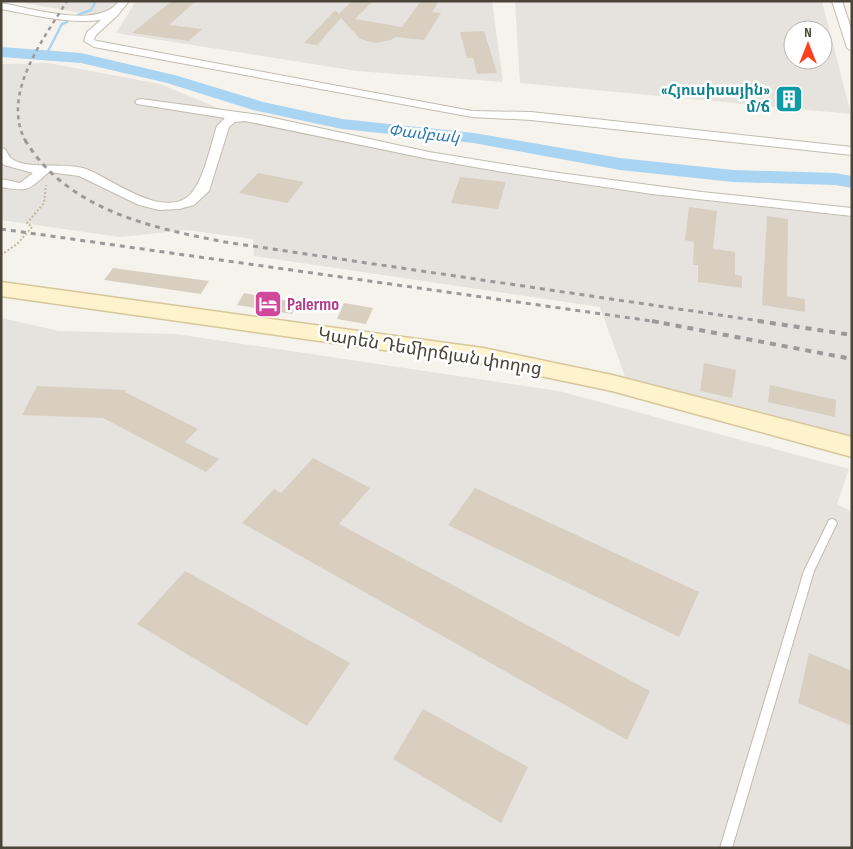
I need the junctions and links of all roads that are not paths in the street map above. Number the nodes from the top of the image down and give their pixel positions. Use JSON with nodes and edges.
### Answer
{"nodes":[{"id":1,"x":124,"y":1,"type":"edge"},
{"id":2,"x":837,"y":1,"type":"edge"},
{"id":3,"x":1,"y":6,"type":"edge"},
{"id":4,"x":115,"y":13,"type":"junction"},
{"id":5,"x":852,"y":48,"type":"edge"},
{"id":6,"x":141,"y":102,"type":"dead end"},
{"id":7,"x":241,"y":117,"type":"junction"},
{"id":8,"x":852,"y":151,"type":"edge"},
{"id":9,"x":1,"y":152,"type":"edge"},
{"id":10,"x":38,"y":175,"type":"junction"},
{"id":11,"x":1,"y":184,"type":"edge"},
{"id":12,"x":852,"y":212,"type":"edge"},
{"id":13,"x":1,"y":289,"type":"edge"},
{"id":14,"x":852,"y":447,"type":"edge"},
{"id":15,"x":832,"y":523,"type":"dead end"},
{"id":16,"x":726,"y":848,"type":"edge"}],
"edges":[{"from":1,"to":4,"type":"street"},
{"from":2,"to":5,"type":"street"},
{"from":3,"to":4,"type":"street"},
{"from":4,"to":8,"type":"street"},
{"from":6,"to":7,"type":"street"},
{"from":7,"to":10,"type":"street"},
{"from":7,"to":12,"type":"street"},
{"from":9,"to":10,"type":"street"},
{"from":10,"to":11,"type":"street"},
{"from":13,"to":14,"type":"main road","name":"Կարեն Դեմիրճյան փողոց"},
{"from":15,"to":16,"type":"lane"}]}
